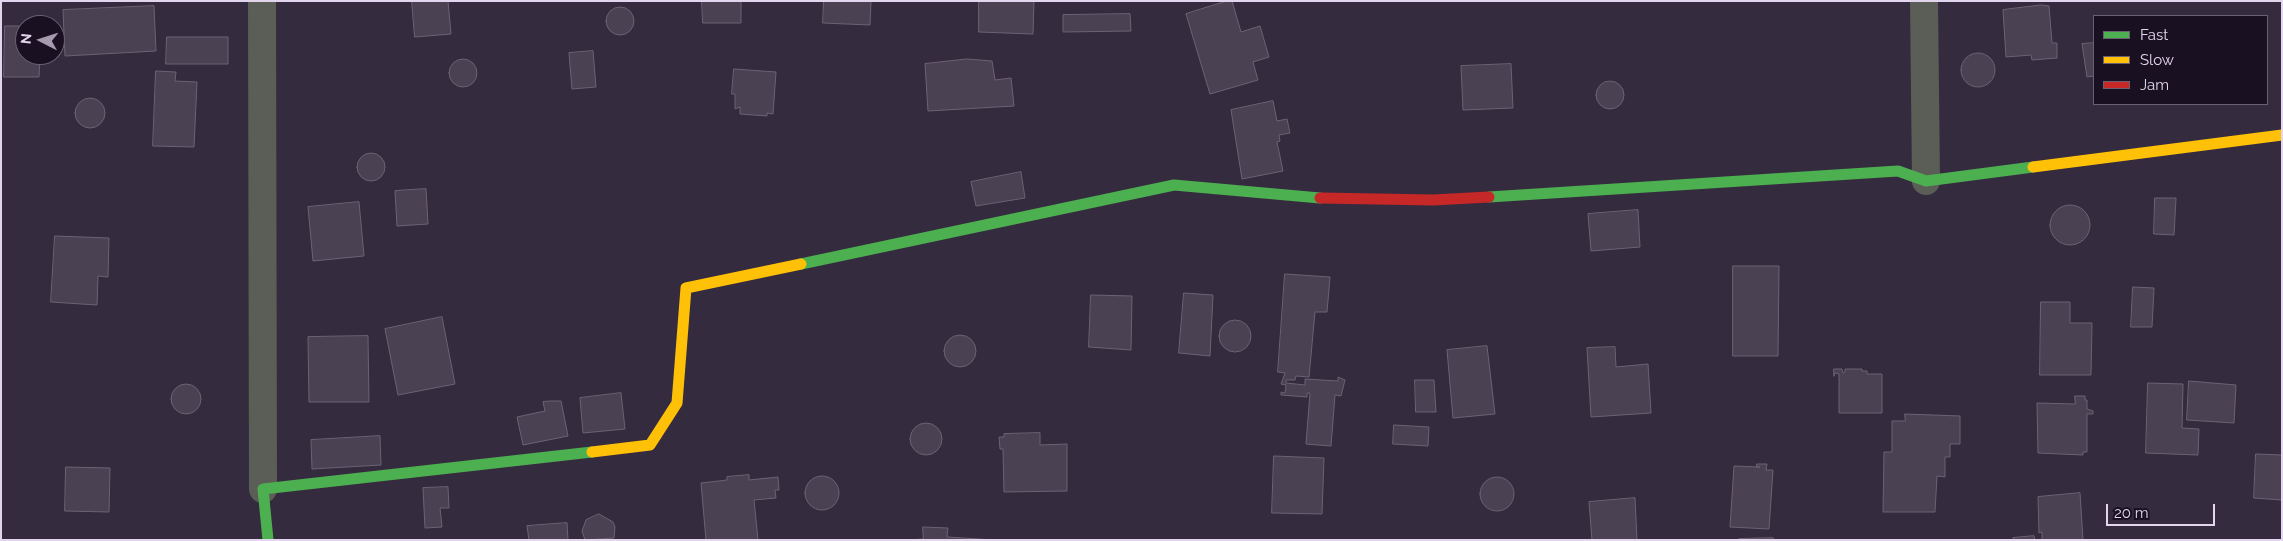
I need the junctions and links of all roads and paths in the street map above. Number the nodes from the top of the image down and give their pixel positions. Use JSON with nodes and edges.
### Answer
{"nodes":[{"id":1,"x":262,"y":1,"type":"edge"},
{"id":2,"x":1924,"y":1,"type":"edge"},
{"id":3,"x":2282,"y":135,"type":"edge"},
{"id":4,"x":1926,"y":181,"type":"junction"},
{"id":5,"x":263,"y":489,"type":"junction"},
{"id":6,"x":268,"y":540,"type":"edge"}],
"edges":[{"from":1,"to":5,"type":"street"},
{"from":2,"to":4,"type":"street"},
{"from":3,"to":4,"type":"street"},
{"from":4,"to":5,"type":"street"},
{"from":5,"to":6,"type":"street"}]}
